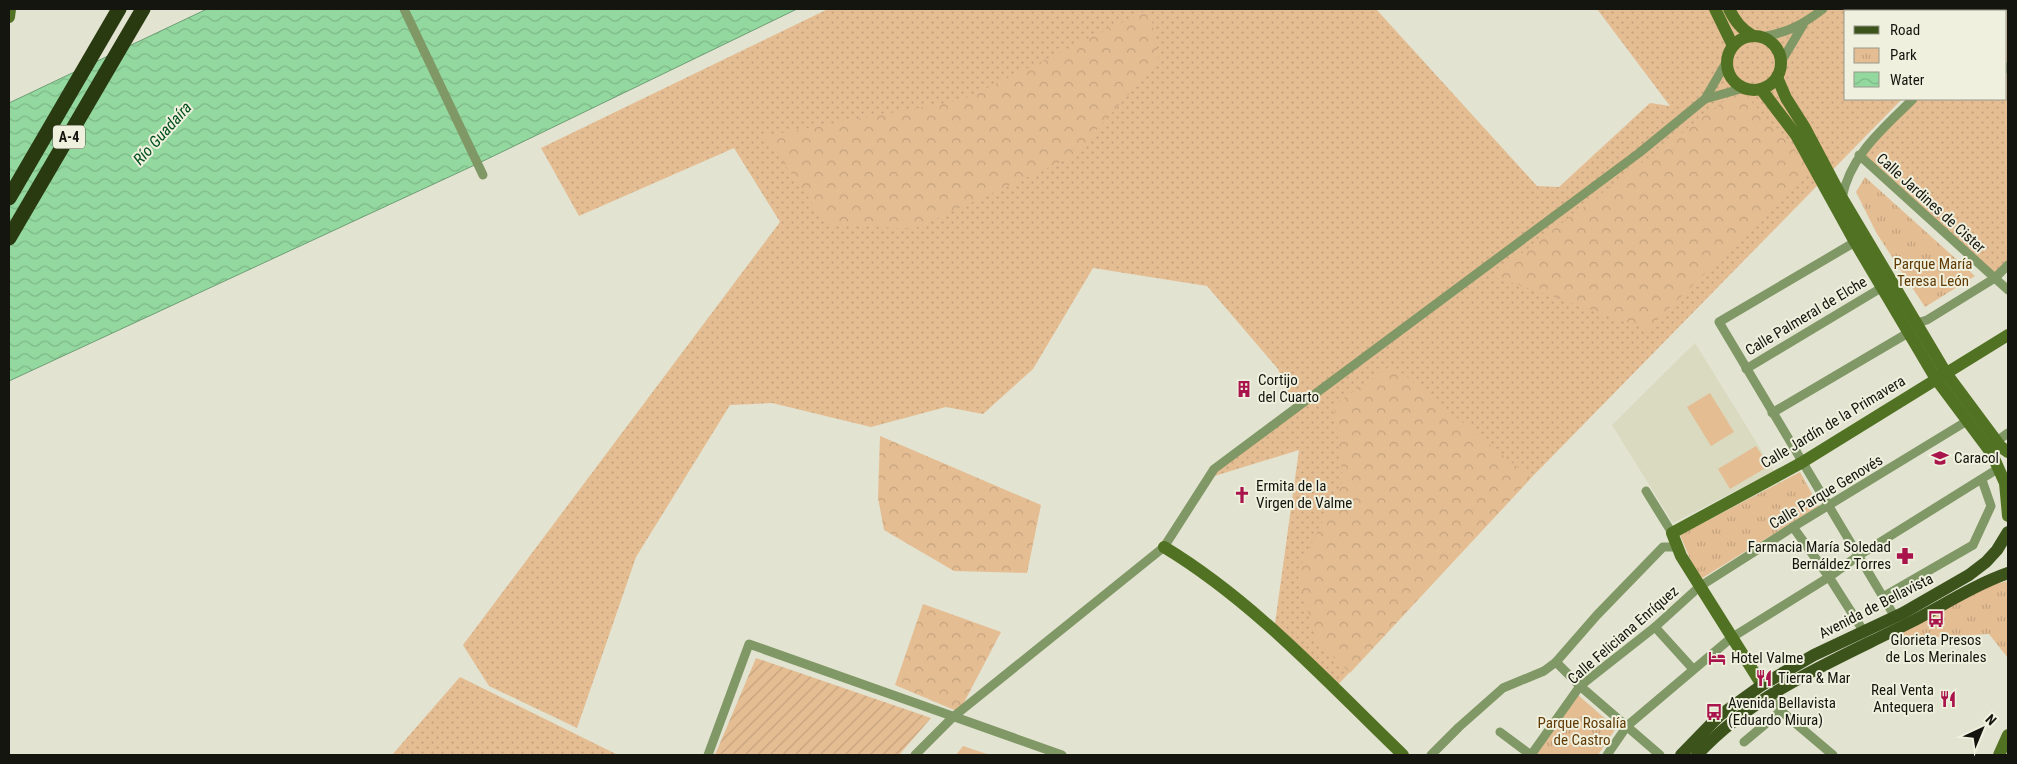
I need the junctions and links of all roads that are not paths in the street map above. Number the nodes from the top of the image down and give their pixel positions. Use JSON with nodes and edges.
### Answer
{"nodes":[{"id":1,"x":10,"y":9,"type":"edge"},
{"id":2,"x":119,"y":9,"type":"edge"},
{"id":3,"x":143,"y":9,"type":"edge"},
{"id":4,"x":404,"y":9,"type":"edge"},
{"id":5,"x":1715,"y":9,"type":"edge"},
{"id":6,"x":1728,"y":9,"type":"edge"},
{"id":7,"x":1823,"y":9,"type":"edge"},
{"id":8,"x":9,"y":17,"type":"edge"},
{"id":9,"x":1803,"y":25,"type":"junction"},
{"id":10,"x":1758,"y":36,"type":"junction"},
{"id":11,"x":1733,"y":46,"type":"junction"},
{"id":12,"x":1727,"y":61,"type":"junction"},
{"id":13,"x":1781,"y":62,"type":"junction"},
{"id":14,"x":1777,"y":77,"type":"junction"},
{"id":15,"x":1744,"y":88,"type":"junction"},
{"id":16,"x":1761,"y":89,"type":"junction"},
{"id":17,"x":1705,"y":99,"type":"junction"},
{"id":18,"x":1912,"y":100,"type":"edge"},
{"id":19,"x":1859,"y":156,"type":"junction"},
{"id":20,"x":483,"y":175,"type":"dead end"},
{"id":21,"x":9,"y":198,"type":"edge"},
{"id":22,"x":1842,"y":198,"type":"junction"},
{"id":23,"x":9,"y":238,"type":"edge"},
{"id":24,"x":1861,"y":241,"type":"junction"},
{"id":25,"x":2008,"y":265,"type":"edge"},
{"id":26,"x":1995,"y":278,"type":"junction"},
{"id":27,"x":1881,"y":288,"type":"junction"},
{"id":28,"x":2008,"y":290,"type":"edge"},
{"id":29,"x":1913,"y":328,"type":"junction"},
{"id":30,"x":2008,"y":335,"type":"edge"},
{"id":31,"x":1746,"y":369,"type":"junction"},
{"id":32,"x":1941,"y":376,"type":"junction"},
{"id":33,"x":1772,"y":413,"type":"junction"},
{"id":34,"x":1967,"y":421,"type":"junction"},
{"id":35,"x":2008,"y":433,"type":"edge"},
{"id":36,"x":1997,"y":441,"type":"junction"},
{"id":37,"x":2008,"y":452,"type":"edge"},
{"id":38,"x":1801,"y":462,"type":"junction"},
{"id":39,"x":1999,"y":468,"type":"junction"},
{"id":40,"x":1982,"y":480,"type":"junction"},
{"id":41,"x":1646,"y":491,"type":"dead end"},
{"id":42,"x":1828,"y":507,"type":"junction"},
{"id":43,"x":2008,"y":516,"type":"edge"},
{"id":44,"x":1793,"y":527,"type":"junction"},
{"id":45,"x":2008,"y":530,"type":"edge"},
{"id":46,"x":1672,"y":533,"type":"junction"},
{"id":47,"x":1164,"y":547,"type":"junction"},
{"id":48,"x":1679,"y":552,"type":"junction"},
{"id":49,"x":1858,"y":556,"type":"junction"},
{"id":50,"x":2008,"y":573,"type":"edge"},
{"id":51,"x":1829,"y":577,"type":"junction"},
{"id":52,"x":1700,"y":587,"type":"junction"},
{"id":53,"x":1883,"y":597,"type":"junction"},
{"id":54,"x":1895,"y":617,"type":"junction"},
{"id":55,"x":1655,"y":627,"type":"junction"},
{"id":56,"x":1864,"y":632,"type":"junction"},
{"id":57,"x":1731,"y":638,"type":"junction"},
{"id":58,"x":1556,"y":662,"type":"junction"},
{"id":59,"x":1693,"y":669,"type":"junction"},
{"id":60,"x":1580,"y":686,"type":"junction"},
{"id":61,"x":1765,"y":690,"type":"junction"},
{"id":62,"x":1781,"y":711,"type":"junction"},
{"id":63,"x":953,"y":717,"type":"junction"},
{"id":64,"x":1627,"y":726,"type":"junction"},
{"id":65,"x":1500,"y":732,"type":"dead end"},
{"id":66,"x":2008,"y":735,"type":"edge"},
{"id":67,"x":1744,"y":742,"type":"dead end"},
{"id":68,"x":1656,"y":754,"type":"edge"},
{"id":69,"x":1827,"y":754,"type":"edge"},
{"id":70,"x":708,"y":755,"type":"edge"},
{"id":71,"x":915,"y":755,"type":"edge"},
{"id":72,"x":1062,"y":755,"type":"edge"},
{"id":73,"x":1403,"y":755,"type":"edge"},
{"id":74,"x":1431,"y":755,"type":"edge"},
{"id":75,"x":1531,"y":755,"type":"edge"},
{"id":76,"x":1607,"y":755,"type":"edge"},
{"id":77,"x":1681,"y":755,"type":"edge"},
{"id":78,"x":1697,"y":755,"type":"edge"},
{"id":79,"x":1999,"y":755,"type":"edge"}],
"edges":[{"from":1,"to":8,"type":"street"},
{"from":2,"to":21,"type":"highway","number":"A-4"},
{"from":3,"to":23,"type":"highway","number":"A-4"},
{"from":4,"to":20,"type":"street"},
{"from":5,"to":11,"type":"street"},
{"from":6,"to":10,"type":"street"},
{"from":7,"to":9,"type":"street"},
{"from":9,"to":10,"type":"street"},
{"from":9,"to":13,"type":"street"},
{"from":10,"to":11,"type":"street"},
{"from":10,"to":13,"type":"street"},
{"from":11,"to":12,"type":"street"},
{"from":12,"to":15,"type":"street"},
{"from":12,"to":17,"type":"street"},
{"from":13,"to":14,"type":"street"},
{"from":14,"to":16,"type":"street"},
{"from":14,"to":22,"type":"street"},
{"from":15,"to":16,"type":"street"},
{"from":15,"to":17,"type":"street"},
{"from":16,"to":24,"type":"street"},
{"from":17,"to":47,"type":"street"},
{"from":18,"to":19,"type":"street"},
{"from":19,"to":22,"type":"street"},
{"from":19,"to":26,"type":"street","name":"Calle Jardines de Cister"},
{"from":22,"to":24,"type":"street"},
{"from":24,"to":27,"type":"street"},
{"from":24,"to":29,"type":"street"},
{"from":24,"to":31,"type":"street"},
{"from":25,"to":26,"type":"street"},
{"from":26,"to":28,"type":"street","name":"Calle Jardines de Cister"},
{"from":26,"to":29,"type":"street"},
{"from":27,"to":29,"type":"street"},
{"from":27,"to":31,"type":"street","name":"Calle Palmeral de Elche"},
{"from":29,"to":32,"type":"street"},
{"from":29,"to":33,"type":"street"},
{"from":30,"to":32,"type":"street","name":"Calle Jardín de la Primavera"},
{"from":31,"to":33,"type":"street"},
{"from":32,"to":34,"type":"street"},
{"from":32,"to":36,"type":"street"},
{"from":32,"to":38,"type":"street","name":"Calle Jardín de la Primavera"},
{"from":33,"to":38,"type":"street"},
{"from":34,"to":39,"type":"street"},
{"from":34,"to":42,"type":"street","name":"Calle Parque Genovés"},
{"from":35,"to":36,"type":"street"},
{"from":36,"to":37,"type":"street"},
{"from":38,"to":42,"type":"street"},
{"from":38,"to":46,"type":"street","name":"Calle Jardín de la Primavera"},
{"from":39,"to":40,"type":"street"},
{"from":39,"to":43,"type":"street"},
{"from":40,"to":49,"type":"street"},
{"from":40,"to":53,"type":"street","name":"Avenida de Bellavista"},
{"from":41,"to":46,"type":"street"},
{"from":42,"to":44,"type":"street","name":"Calle Parque Genovés"},
{"from":42,"to":49,"type":"street"},
{"from":44,"to":51,"type":"street"},
{"from":44,"to":52,"type":"street","name":"Calle Parque Genovés"},
{"from":45,"to":54,"type":"main road","name":"Avenida de Bellavista"},
{"from":46,"to":48,"type":"street"},
{"from":47,"to":63,"type":"street"},
{"from":47,"to":73,"type":"street"},
{"from":48,"to":52,"type":"street"},
{"from":48,"to":58,"type":"street"},
{"from":49,"to":51,"type":"street"},
{"from":49,"to":53,"type":"street"},
{"from":50,"to":61,"type":"main road","name":"Avenida de Bellavista"},
{"from":51,"to":56,"type":"street"},
{"from":51,"to":57,"type":"street"},
{"from":52,"to":55,"type":"street","name":"Calle Feliciana Enríquez"},
{"from":52,"to":57,"type":"street"},
{"from":53,"to":54,"type":"street"},
{"from":54,"to":56,"type":"main road","name":"Avenida de Bellavista"},
{"from":55,"to":59,"type":"street"},
{"from":55,"to":60,"type":"street","name":"Calle Feliciana Enríquez"},
{"from":56,"to":61,"type":"main road","name":"Avenida de Bellavista"},
{"from":57,"to":59,"type":"street"},
{"from":57,"to":61,"type":"street"},
{"from":58,"to":60,"type":"street"},
{"from":58,"to":74,"type":"street"},
{"from":59,"to":64,"type":"street"},
{"from":60,"to":64,"type":"street"},
{"from":60,"to":75,"type":"street","name":"Calle Feliciana Enríquez"},
{"from":61,"to":62,"type":"street"},
{"from":61,"to":77,"type":"main road","name":"Avenida de Bellavista"},
{"from":61,"to":78,"type":"main road","name":"Avenida de Bellavista"},
{"from":62,"to":67,"type":"street"},
{"from":62,"to":69,"type":"street"},
{"from":63,"to":70,"type":"street"},
{"from":63,"to":71,"type":"street"},
{"from":63,"to":72,"type":"street"},
{"from":64,"to":68,"type":"street"},
{"from":64,"to":76,"type":"street"},
{"from":65,"to":75,"type":"street"},
{"from":66,"to":79,"type":"street"}]}
